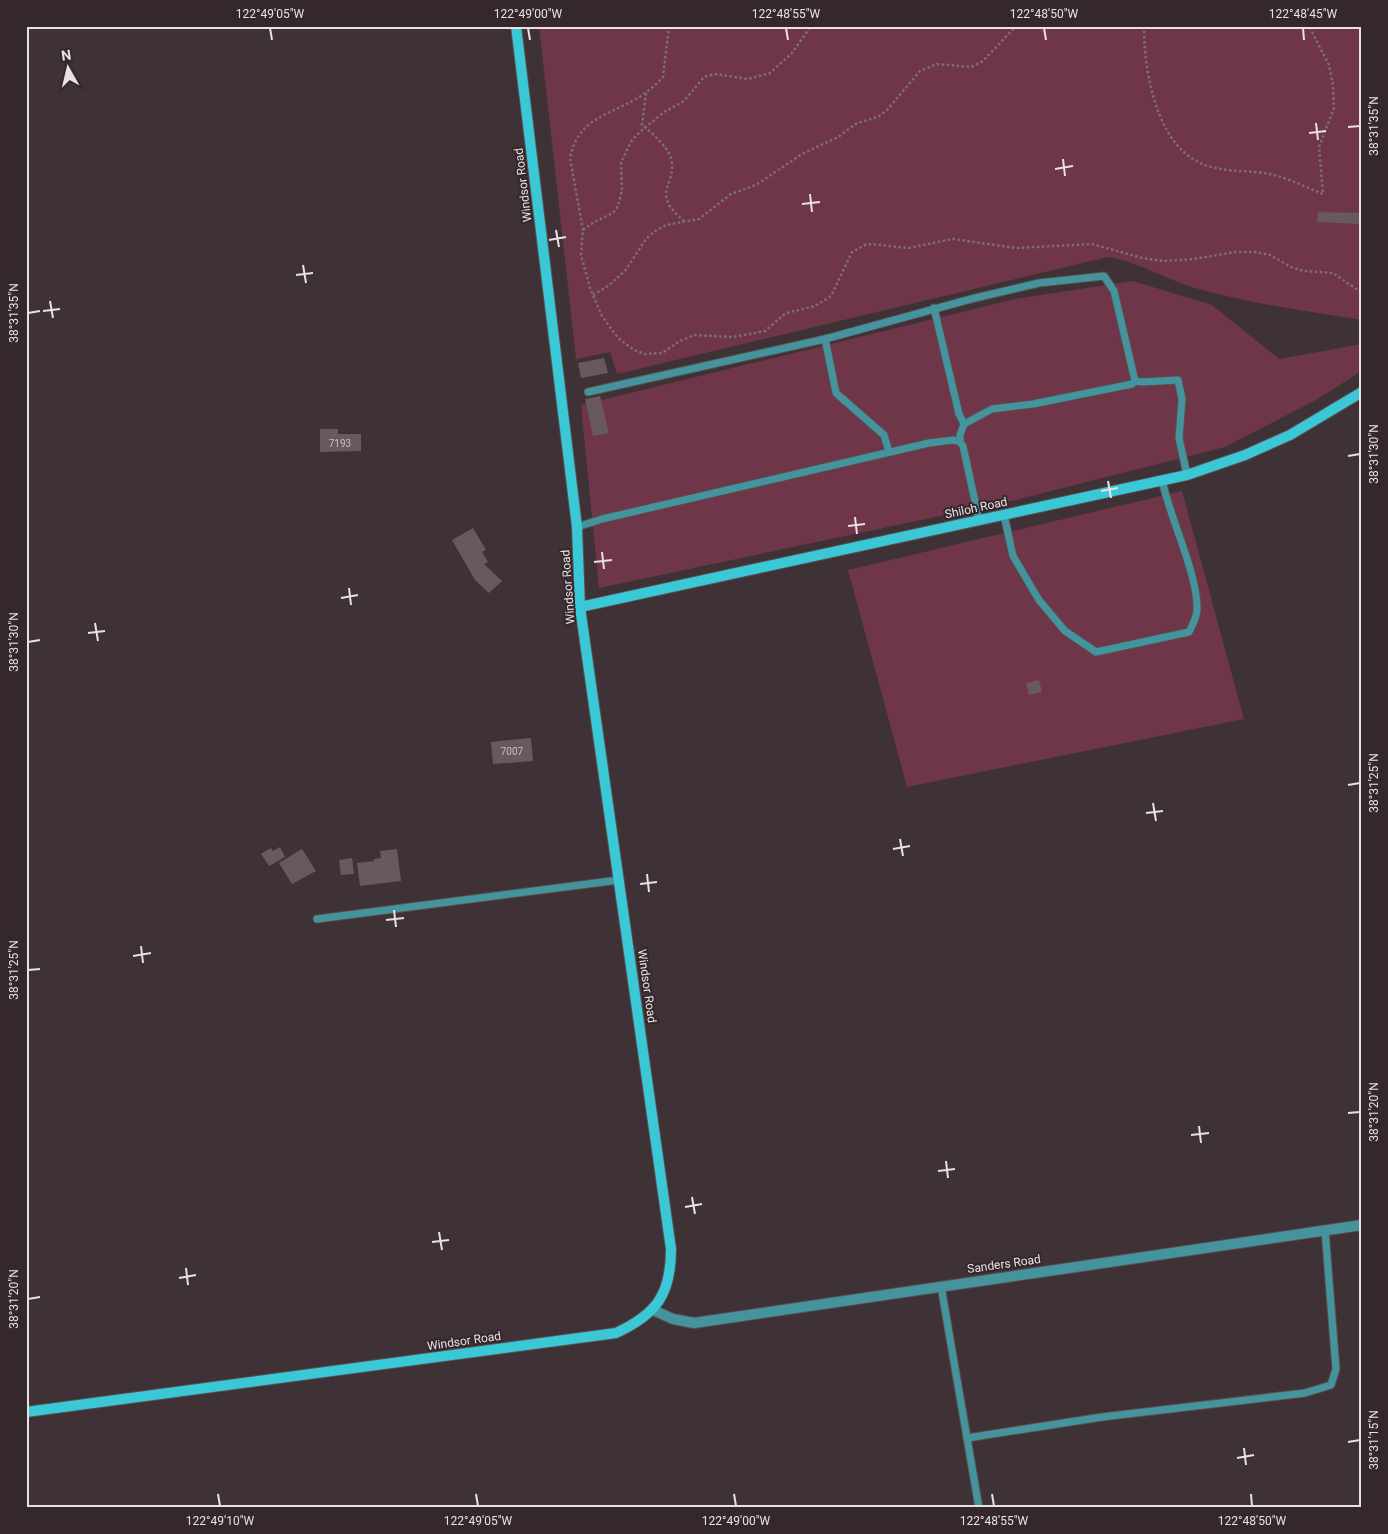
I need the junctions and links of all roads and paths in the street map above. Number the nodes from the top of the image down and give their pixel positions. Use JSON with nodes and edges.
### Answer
{"nodes":[{"id":1,"x":516,"y":26,"type":"edge"},
{"id":2,"x":669,"y":26,"type":"edge"},
{"id":3,"x":811,"y":26,"type":"edge"},
{"id":4,"x":1016,"y":26,"type":"edge"},
{"id":5,"x":1144,"y":26,"type":"edge"},
{"id":6,"x":1309,"y":26,"type":"edge"},
{"id":7,"x":646,"y":93,"type":"junction"},
{"id":8,"x":646,"y":128,"type":"junction"},
{"id":9,"x":685,"y":222,"type":"junction"},
{"id":10,"x":583,"y":230,"type":"junction"},
{"id":11,"x":1362,"y":293,"type":"edge"},
{"id":12,"x":593,"y":295,"type":"junction"},
{"id":13,"x":934,"y":308,"type":"junction"},
{"id":14,"x":825,"y":339,"type":"junction"},
{"id":15,"x":1135,"y":381,"type":"junction"},
{"id":16,"x":588,"y":392,"type":"dead end"},
{"id":17,"x":1362,"y":392,"type":"edge"},
{"id":18,"x":964,"y":424,"type":"junction"},
{"id":19,"x":960,"y":442,"type":"junction"},
{"id":20,"x":889,"y":452,"type":"junction"},
{"id":21,"x":1187,"y":474,"type":"junction"},
{"id":22,"x":1162,"y":480,"type":"junction"},
{"id":23,"x":1004,"y":515,"type":"junction"},
{"id":24,"x":979,"y":520,"type":"junction"},
{"id":25,"x":577,"y":527,"type":"junction"},
{"id":26,"x":580,"y":607,"type":"junction"},
{"id":27,"x":619,"y":880,"type":"junction"},
{"id":28,"x":317,"y":919,"type":"dead end"},
{"id":29,"x":1362,"y":1224,"type":"edge"},
{"id":30,"x":1324,"y":1230,"type":"junction"},
{"id":31,"x":941,"y":1286,"type":"junction"},
{"id":32,"x":653,"y":1310,"type":"junction"},
{"id":33,"x":26,"y":1412,"type":"edge"},
{"id":34,"x":968,"y":1438,"type":"junction"},
{"id":35,"x":979,"y":1508,"type":"edge"}],
"edges":[{"from":1,"to":25,"type":"main road","name":"Windsor Road"},
{"from":2,"to":7,"type":"path"},
{"from":3,"to":8,"type":"path"},
{"from":4,"to":9,"type":"path"},
{"from":5,"to":6,"type":"path"},
{"from":7,"to":8,"type":"path"},
{"from":7,"to":10,"type":"path"},
{"from":8,"to":9,"type":"path"},
{"from":8,"to":10,"type":"path"},
{"from":9,"to":12,"type":"path"},
{"from":10,"to":12,"type":"path"},
{"from":11,"to":12,"type":"path"},
{"from":13,"to":14,"type":"lane"},
{"from":13,"to":15,"type":"lane"},
{"from":13,"to":18,"type":"lane"},
{"from":14,"to":16,"type":"lane"},
{"from":14,"to":20,"type":"lane"},
{"from":15,"to":18,"type":"lane"},
{"from":15,"to":21,"type":"lane"},
{"from":17,"to":21,"type":"main road","name":"Shiloh Road"},
{"from":18,"to":19,"type":"lane"},
{"from":19,"to":20,"type":"lane"},
{"from":19,"to":24,"type":"lane"},
{"from":20,"to":25,"type":"lane"},
{"from":21,"to":22,"type":"main road","name":"Shiloh Road"},
{"from":22,"to":23,"type":"main road","name":"Shiloh Road"},
{"from":22,"to":23,"type":"lane"},
{"from":23,"to":24,"type":"main road","name":"Shiloh Road"},
{"from":24,"to":26,"type":"main road","name":"Shiloh Road"},
{"from":25,"to":26,"type":"main road","name":"Windsor Road"},
{"from":26,"to":27,"type":"main road","name":"Windsor Road"},
{"from":27,"to":28,"type":"lane"},
{"from":27,"to":32,"type":"main road","name":"Windsor Road"},
{"from":29,"to":30,"type":"street","name":"Sanders Road"},
{"from":30,"to":31,"type":"street","name":"Sanders Road"},
{"from":30,"to":34,"type":"lane"},
{"from":31,"to":32,"type":"street","name":"Sanders Road"},
{"from":31,"to":34,"type":"lane"},
{"from":32,"to":33,"type":"main road","name":"Windsor Road"},
{"from":34,"to":35,"type":"lane"}]}
